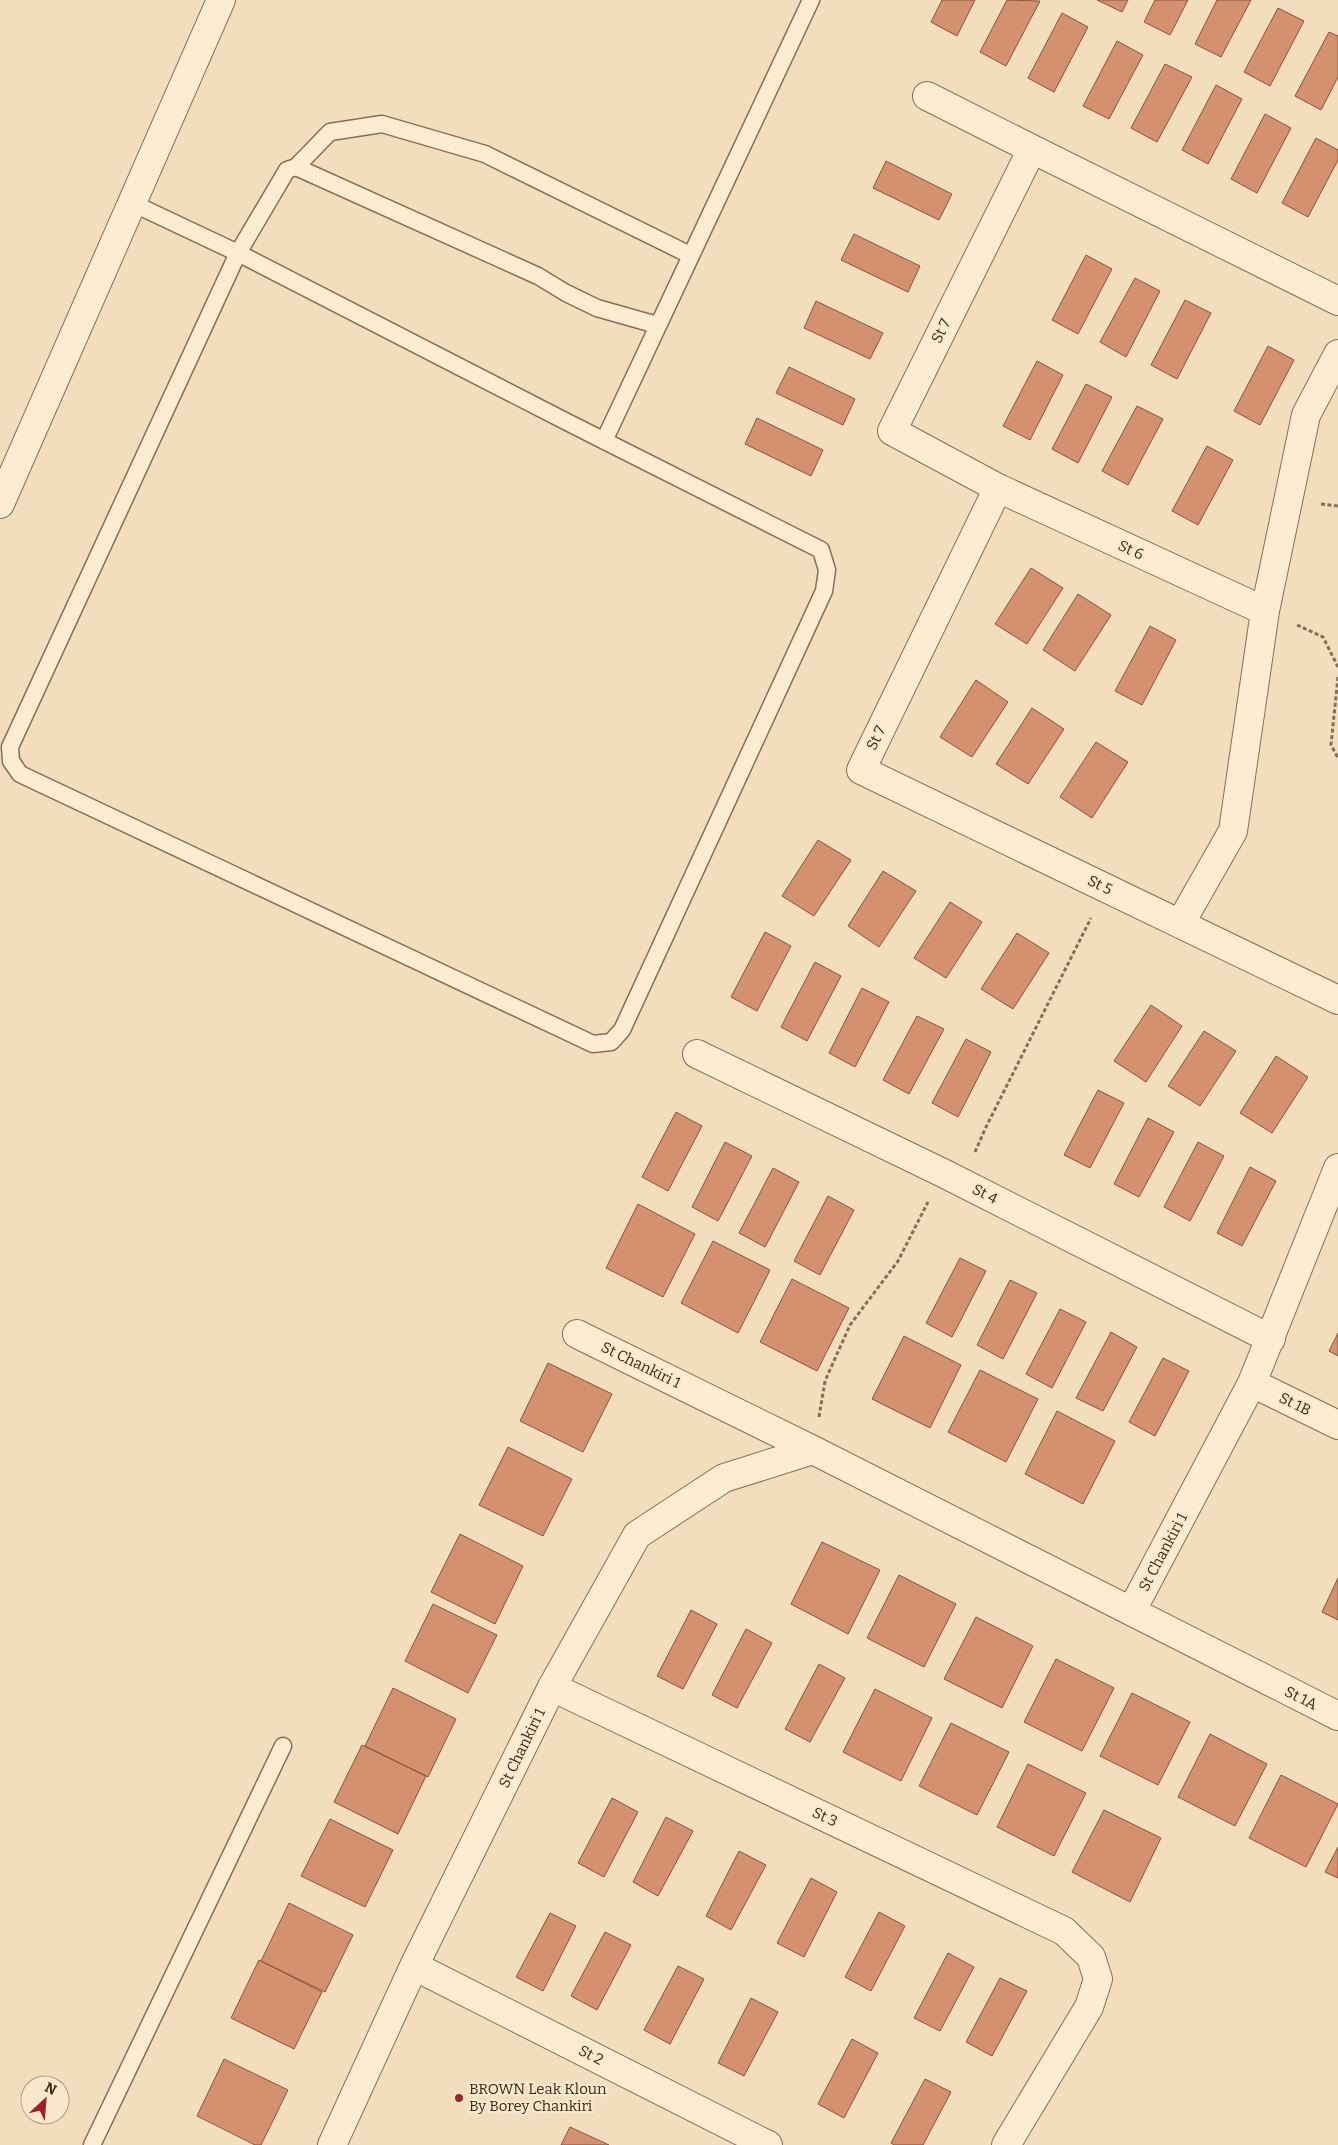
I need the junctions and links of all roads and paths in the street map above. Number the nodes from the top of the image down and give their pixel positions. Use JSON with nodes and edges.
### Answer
{"nodes":[{"id":1,"x":221,"y":0,"type":"edge"},
{"id":2,"x":811,"y":0,"type":"edge"},
{"id":3,"x":926,"y":96,"type":"dead end"},
{"id":4,"x":1032,"y":149,"type":"junction"},
{"id":5,"x":296,"y":167,"type":"junction"},
{"id":6,"x":132,"y":203,"type":"junction"},
{"id":7,"x":238,"y":253,"type":"junction"},
{"id":8,"x":690,"y":255,"type":"junction"},
{"id":9,"x":1338,"y":301,"type":"edge"},
{"id":10,"x":658,"y":325,"type":"junction"},
{"id":11,"x":1338,"y":354,"type":"edge"},
{"id":12,"x":604,"y":441,"type":"junction"},
{"id":13,"x":998,"y":488,"type":"junction"},
{"id":14,"x":0,"y":504,"type":"edge"},
{"id":15,"x":1265,"y":611,"type":"junction"},
{"id":16,"x":1338,"y":667,"type":"edge"},
{"id":17,"x":1338,"y":677,"type":"edge"},
{"id":18,"x":1338,"y":758,"type":"edge"},
{"id":19,"x":861,"y":770,"type":"joint"},
{"id":20,"x":1106,"y":888,"type":"junction"},
{"id":21,"x":1180,"y":924,"type":"junction"},
{"id":22,"x":1338,"y":1000,"type":"edge"},
{"id":23,"x":697,"y":1054,"type":"dead end"},
{"id":24,"x":1338,"y":1168,"type":"edge"},
{"id":25,"x":953,"y":1178,"type":"junction"},
{"id":26,"x":577,"y":1334,"type":"dead end"},
{"id":27,"x":1271,"y":1339,"type":"junction"},
{"id":28,"x":1252,"y":1383,"type":"junction"},
{"id":29,"x":1338,"y":1425,"type":"edge"},
{"id":30,"x":813,"y":1450,"type":"junction"},
{"id":31,"x":1132,"y":1610,"type":"junction"},
{"id":32,"x":552,"y":1687,"type":"junction"},
{"id":33,"x":1338,"y":1716,"type":"edge"},
{"id":34,"x":283,"y":1746,"type":"dead end"},
{"id":35,"x":414,"y":1966,"type":"junction"},
{"id":36,"x":92,"y":2145,"type":"edge"},
{"id":37,"x":332,"y":2145,"type":"edge"},
{"id":38,"x":768,"y":2145,"type":"edge"},
{"id":39,"x":1006,"y":2145,"type":"edge"}],
"edges":[{"from":1,"to":6,"type":"street"},
{"from":2,"to":8,"type":"lane"},
{"from":3,"to":4,"type":"street"},
{"from":4,"to":9,"type":"street"},
{"from":4,"to":13,"type":"street","name":"St 7"},
{"from":5,"to":7,"type":"lane"},
{"from":5,"to":8,"type":"lane"},
{"from":5,"to":10,"type":"lane"},
{"from":6,"to":7,"type":"lane"},
{"from":6,"to":14,"type":"street"},
{"from":7,"to":12,"type":"lane"},
{"from":7,"to":12,"type":"lane"},
{"from":8,"to":10,"type":"lane"},
{"from":10,"to":12,"type":"lane"},
{"from":11,"to":15,"type":"street"},
{"from":13,"to":15,"type":"street","name":"St 6"},
{"from":13,"to":19,"type":"street","name":"St 7"},
{"from":15,"to":16,"type":"path"},
{"from":15,"to":21,"type":"street"},
{"from":17,"to":18,"type":"path"},
{"from":19,"to":20,"type":"street","name":"St 5"},
{"from":20,"to":21,"type":"street","name":"St 5"},
{"from":20,"to":25,"type":"path"},
{"from":21,"to":22,"type":"street","name":"St 5"},
{"from":23,"to":25,"type":"street","name":"St 4"},
{"from":24,"to":27,"type":"street","name":"St Chankiri 1"},
{"from":25,"to":27,"type":"street","name":"St 4"},
{"from":25,"to":30,"type":"path"},
{"from":26,"to":30,"type":"street","name":"St Chankiri 1"},
{"from":27,"to":28,"type":"street","name":"St Chankiri 1"},
{"from":28,"to":29,"type":"street","name":"St 1B"},
{"from":28,"to":31,"type":"street","name":"St Chankiri 1"},
{"from":30,"to":31,"type":"street","name":"St Chankiri 1"},
{"from":30,"to":32,"type":"street","name":"St Chankiri 1"},
{"from":31,"to":33,"type":"street","name":"St 1A"},
{"from":32,"to":35,"type":"street","name":"St Chankiri 1"},
{"from":32,"to":39,"type":"street","name":"St 3"},
{"from":34,"to":36,"type":"lane"},
{"from":35,"to":37,"type":"street","name":"St Chankiri 1"},
{"from":35,"to":38,"type":"street","name":"St 2"}]}
